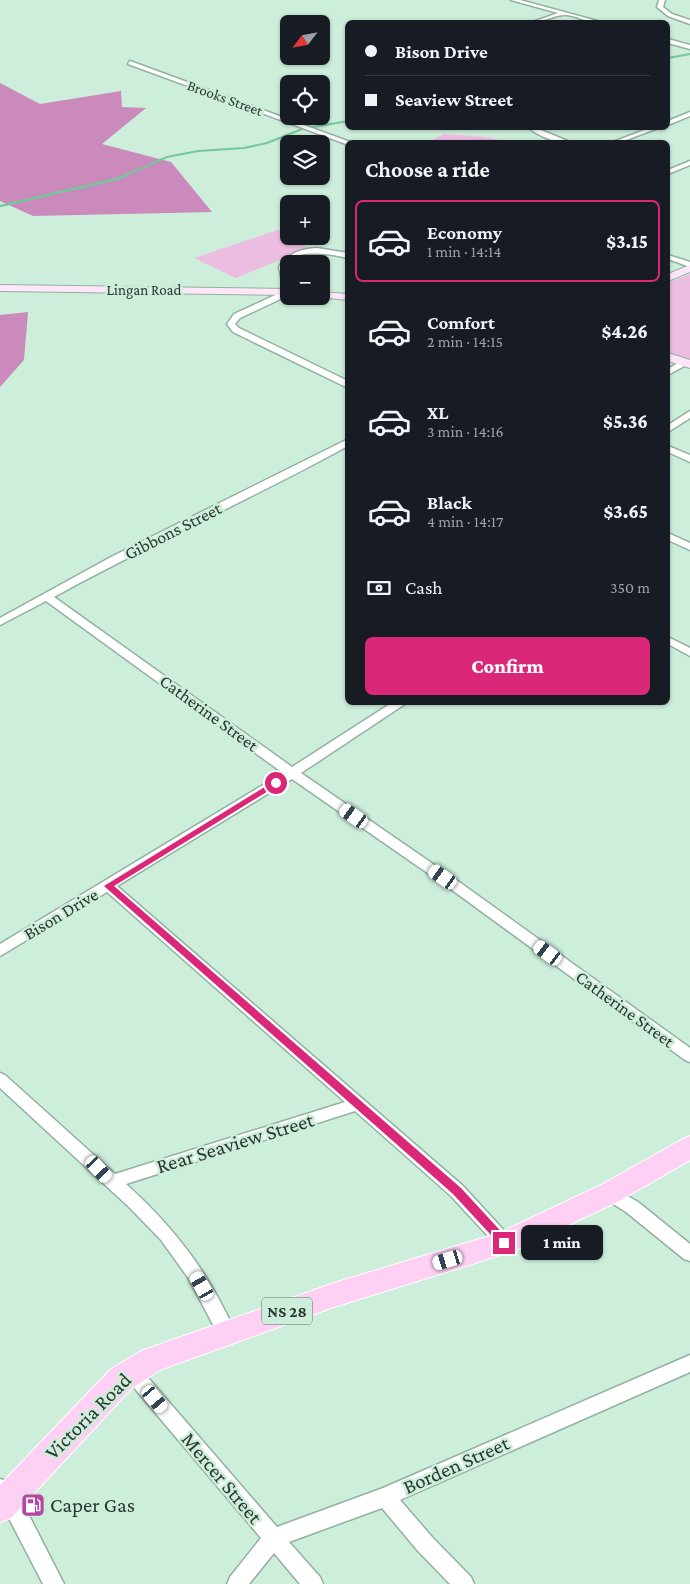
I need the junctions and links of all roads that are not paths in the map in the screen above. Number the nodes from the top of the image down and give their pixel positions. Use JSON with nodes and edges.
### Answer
{"nodes":[{"id":1,"x":514,"y":0,"type":"edge"},
{"id":2,"x":662,"y":0,"type":"edge"},
{"id":3,"x":564,"y":14,"type":"junction"},
{"id":4,"x":542,"y":20,"type":"edge"},
{"id":5,"x":590,"y":20,"type":"edge"},
{"id":6,"x":690,"y":22,"type":"edge"},
{"id":7,"x":690,"y":38,"type":"edge"},
{"id":8,"x":670,"y":42,"type":"edge"},
{"id":9,"x":676,"y":43,"type":"junction"},
{"id":10,"x":690,"y":47,"type":"edge"},
{"id":11,"x":130,"y":63,"type":"dead end"},
{"id":12,"x":690,"y":114,"type":"edge"},
{"id":13,"x":670,"y":121,"type":"edge"},
{"id":14,"x":535,"y":130,"type":"edge"},
{"id":15,"x":649,"y":130,"type":"edge"},
{"id":16,"x":561,"y":140,"type":"edge"},
{"id":17,"x":622,"y":140,"type":"edge"},
{"id":18,"x":345,"y":142,"type":"edge"},
{"id":19,"x":690,"y":163,"type":"edge"},
{"id":20,"x":670,"y":171,"type":"edge"},
{"id":21,"x":300,"y":255,"type":"edge"},
{"id":22,"x":345,"y":255,"type":"edge"},
{"id":23,"x":670,"y":258,"type":"edge"},
{"id":24,"x":690,"y":266,"type":"edge"},
{"id":25,"x":670,"y":277,"type":"edge"},
{"id":26,"x":0,"y":288,"type":"edge"},
{"id":27,"x":280,"y":292,"type":"edge"},
{"id":28,"x":280,"y":296,"type":"edge"},
{"id":29,"x":330,"y":296,"type":"edge"},
{"id":30,"x":345,"y":297,"type":"edge"},
{"id":31,"x":670,"y":357,"type":"edge"},
{"id":32,"x":687,"y":364,"type":"edge"},
{"id":33,"x":670,"y":372,"type":"edge"},
{"id":34,"x":345,"y":384,"type":"edge"},
{"id":35,"x":690,"y":414,"type":"edge"},
{"id":36,"x":670,"y":428,"type":"edge"},
{"id":37,"x":345,"y":444,"type":"edge"},
{"id":38,"x":670,"y":450,"type":"edge"},
{"id":39,"x":688,"y":457,"type":"edge"},
{"id":40,"x":670,"y":537,"type":"edge"},
{"id":41,"x":690,"y":546,"type":"edge"},
{"id":42,"x":46,"y":596,"type":"junction"},
{"id":43,"x":0,"y":622,"type":"edge"},
{"id":44,"x":670,"y":641,"type":"edge"},
{"id":45,"x":690,"y":653,"type":"edge"},
{"id":46,"x":397,"y":705,"type":"edge"},
{"id":47,"x":292,"y":773,"type":"junction"},
{"id":48,"x":108,"y":886,"type":"junction"},
{"id":49,"x":0,"y":951,"type":"edge"},
{"id":50,"x":690,"y":1056,"type":"edge"},
{"id":51,"x":0,"y":1079,"type":"edge"},
{"id":52,"x":358,"y":1104,"type":"junction"},
{"id":53,"x":690,"y":1147,"type":"edge"},
{"id":54,"x":111,"y":1182,"type":"junction"},
{"id":55,"x":610,"y":1193,"type":"junction"},
{"id":56,"x":504,"y":1243,"type":"junction"},
{"id":57,"x":690,"y":1254,"type":"edge"},
{"id":58,"x":226,"y":1332,"type":"junction"},
{"id":59,"x":690,"y":1363,"type":"edge"},
{"id":60,"x":131,"y":1371,"type":"junction"},
{"id":61,"x":385,"y":1497,"type":"junction"},
{"id":62,"x":3,"y":1498,"type":"edge"},
{"id":63,"x":273,"y":1538,"type":"junction"},
{"id":64,"x":54,"y":1584,"type":"edge"},
{"id":65,"x":237,"y":1584,"type":"edge"},
{"id":66,"x":313,"y":1584,"type":"edge"},
{"id":67,"x":464,"y":1584,"type":"edge"}],
"edges":[{"from":1,"to":3,"type":"street"},
{"from":2,"to":6,"type":"street"},
{"from":3,"to":4,"type":"street"},
{"from":3,"to":5,"type":"street"},
{"from":7,"to":9,"type":"street"},
{"from":8,"to":9,"type":"street"},
{"from":9,"to":10,"type":"street"},
{"from":11,"to":18,"type":"street","name":"Brooks Street"},
{"from":12,"to":13,"type":"street"},
{"from":14,"to":16,"type":"street"},
{"from":15,"to":17,"type":"street"},
{"from":19,"to":20,"type":"street"},
{"from":21,"to":22,"type":"street"},
{"from":23,"to":24,"type":"street"},
{"from":24,"to":25,"type":"street"},
{"from":26,"to":27,"type":"street","name":"Lingan Road"},
{"from":28,"to":34,"type":"street"},
{"from":29,"to":30,"type":"street"},
{"from":31,"to":32,"type":"street"},
{"from":32,"to":33,"type":"street"},
{"from":35,"to":36,"type":"street"},
{"from":37,"to":42,"type":"street","name":"Gibbons Street"},
{"from":38,"to":39,"type":"street"},
{"from":40,"to":41,"type":"street"},
{"from":42,"to":43,"type":"street","name":"Gibbons Street"},
{"from":42,"to":47,"type":"street","name":"Catherine Street"},
{"from":44,"to":45,"type":"street"},
{"from":46,"to":47,"type":"street","name":"Bison Drive"},
{"from":47,"to":48,"type":"street","name":"Bison Drive"},
{"from":47,"to":50,"type":"street","name":"Catherine Street"},
{"from":48,"to":49,"type":"street","name":"Bison Drive"},
{"from":48,"to":52,"type":"street"},
{"from":51,"to":54,"type":"street"},
{"from":52,"to":54,"type":"street","name":"Rear Seaview Street"},
{"from":52,"to":56,"type":"street"},
{"from":53,"to":55,"type":"main road","name":"Victoria Road","number":"NS 28"},
{"from":54,"to":58,"type":"street"},
{"from":55,"to":56,"type":"main road","name":"Victoria Road","number":"NS 28"},
{"from":55,"to":57,"type":"street"},
{"from":56,"to":58,"type":"main road","name":"Victoria Road","number":"NS 28"},
{"from":58,"to":60,"type":"main road","name":"Victoria Road","number":"NS 28"},
{"from":59,"to":61,"type":"street","name":"Borden Street"},
{"from":60,"to":62,"type":"main road","name":"Victoria Road","number":"NS 28"},
{"from":60,"to":63,"type":"street","name":"Mercer Street"},
{"from":61,"to":63,"type":"street","name":"Borden Street"},
{"from":61,"to":67,"type":"street"},
{"from":62,"to":64,"type":"street"},
{"from":63,"to":65,"type":"street"},
{"from":63,"to":66,"type":"street","name":"Mercer Street"}]}
